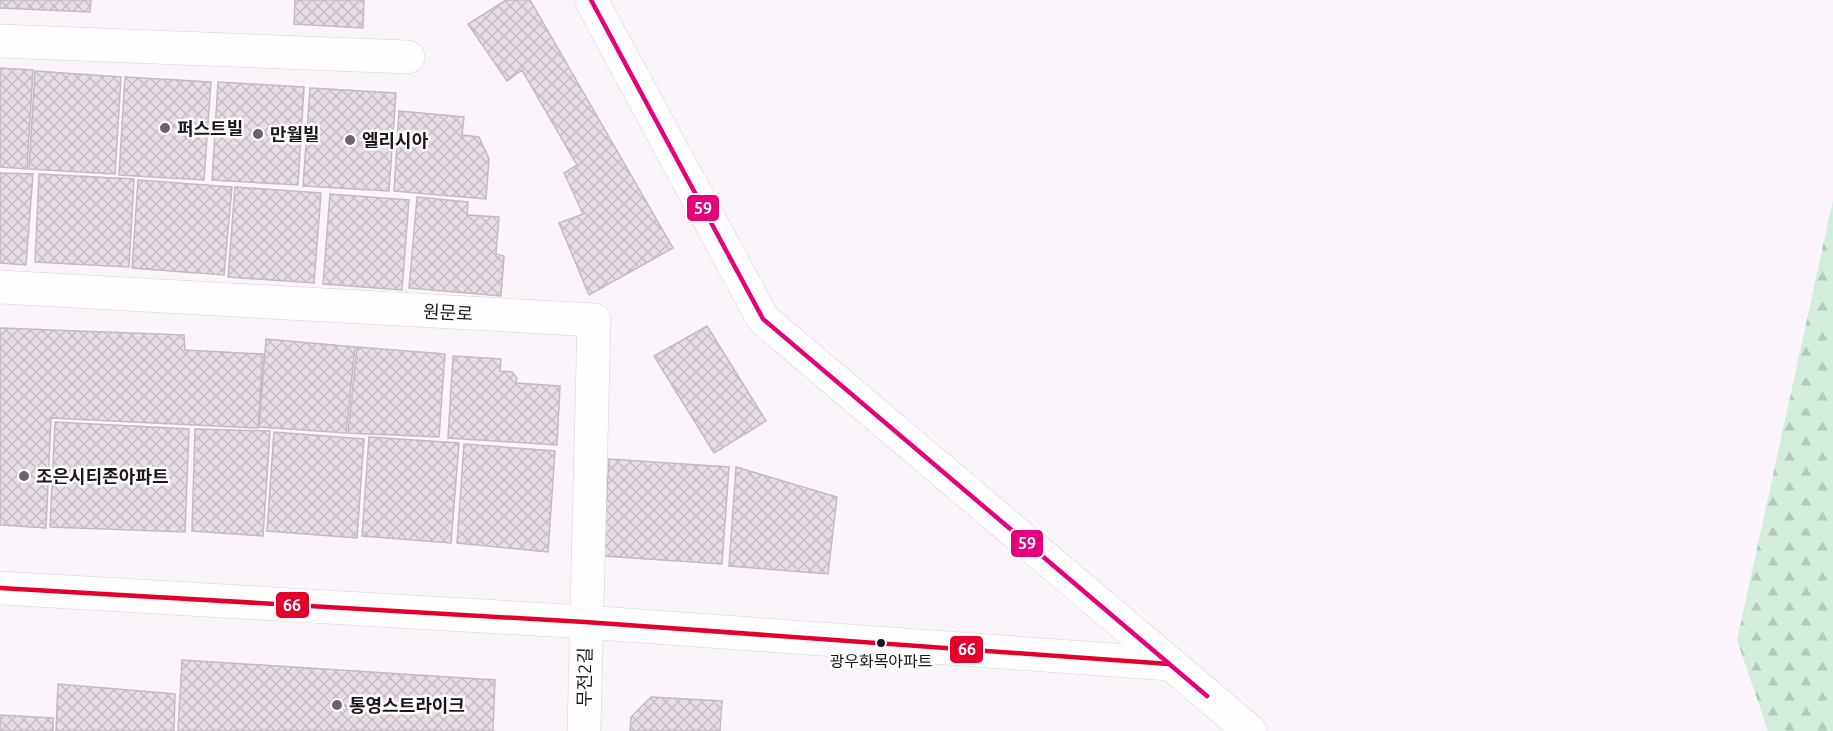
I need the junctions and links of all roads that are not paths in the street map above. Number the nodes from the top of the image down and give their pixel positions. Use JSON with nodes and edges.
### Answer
{"nodes":[{"id":1,"x":591,"y":0,"type":"edge"},
{"id":2,"x":0,"y":41,"type":"edge"},
{"id":3,"x":408,"y":57,"type":"dead end"},
{"id":4,"x":0,"y":287,"type":"edge"},
{"id":5,"x":0,"y":588,"type":"edge"},
{"id":6,"x":585,"y":622,"type":"junction"},
{"id":7,"x":1168,"y":664,"type":"junction"},
{"id":8,"x":584,"y":731,"type":"edge"},
{"id":9,"x":1250,"y":731,"type":"edge"}],
"edges":[{"from":1,"to":7,"type":"street"},
{"from":2,"to":3,"type":"street"},
{"from":4,"to":6,"type":"street","name":"원문로"},
{"from":5,"to":6,"type":"street"},
{"from":6,"to":7,"type":"street"},
{"from":6,"to":8,"type":"street","name":"무전2길"},
{"from":7,"to":9,"type":"street"}]}
